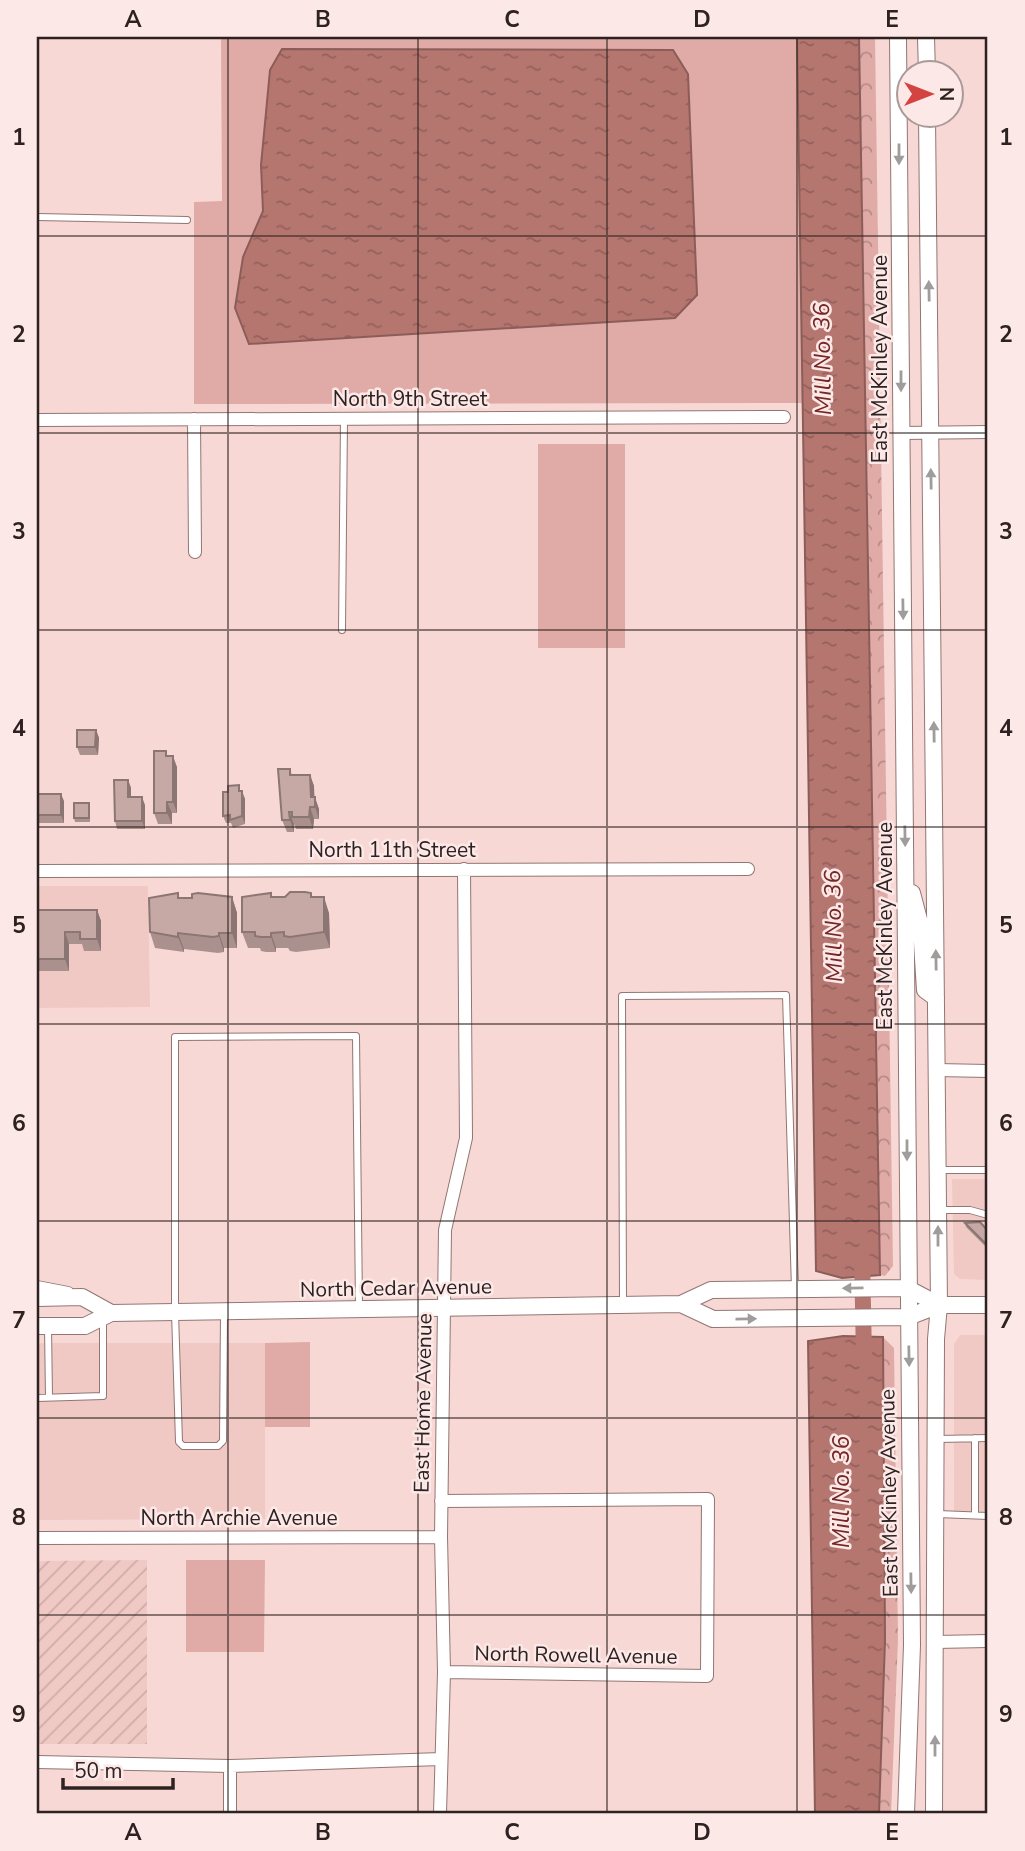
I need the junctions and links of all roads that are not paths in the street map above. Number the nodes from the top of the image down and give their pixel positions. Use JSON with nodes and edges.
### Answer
{"nodes":[{"id":1,"x":898,"y":37,"type":"edge"},
{"id":2,"x":926,"y":37,"type":"edge"},
{"id":3,"x":927,"y":60,"type":"edge"},
{"id":4,"x":927,"y":130,"type":"edge"},
{"id":5,"x":37,"y":217,"type":"edge"},
{"id":6,"x":187,"y":220,"type":"dead end"},
{"id":7,"x":784,"y":417,"type":"dead end"},
{"id":8,"x":194,"y":419,"type":"junction"},
{"id":9,"x":344,"y":419,"type":"junction"},
{"id":10,"x":37,"y":420,"type":"edge"},
{"id":11,"x":988,"y":432,"type":"edge"},
{"id":12,"x":902,"y":433,"type":"junction"},
{"id":13,"x":931,"y":433,"type":"junction"},
{"id":14,"x":195,"y":552,"type":"dead end"},
{"id":15,"x":342,"y":630,"type":"dead end"},
{"id":16,"x":464,"y":869,"type":"junction"},
{"id":17,"x":748,"y":869,"type":"dead end"},
{"id":18,"x":906,"y":870,"type":"junction"},
{"id":19,"x":37,"y":871,"type":"edge"},
{"id":20,"x":936,"y":998,"type":"junction"},
{"id":21,"x":937,"y":1070,"type":"junction"},
{"id":22,"x":988,"y":1071,"type":"edge"},
{"id":23,"x":938,"y":1170,"type":"junction"},
{"id":24,"x":988,"y":1170,"type":"edge"},
{"id":25,"x":938,"y":1210,"type":"junction"},
{"id":26,"x":988,"y":1215,"type":"edge"},
{"id":27,"x":37,"y":1287,"type":"edge"},
{"id":28,"x":907,"y":1288,"type":"junction"},
{"id":29,"x":795,"y":1289,"type":"junction"},
{"id":30,"x":82,"y":1297,"type":"junction"},
{"id":31,"x":37,"y":1298,"type":"edge"},
{"id":32,"x":681,"y":1304,"type":"junction"},
{"id":33,"x":939,"y":1305,"type":"junction"},
{"id":34,"x":988,"y":1305,"type":"edge"},
{"id":35,"x":623,"y":1306,"type":"junction"},
{"id":36,"x":444,"y":1308,"type":"junction"},
{"id":37,"x":359,"y":1309,"type":"junction"},
{"id":38,"x":223,"y":1311,"type":"junction"},
{"id":39,"x":175,"y":1312,"type":"junction"},
{"id":40,"x":107,"y":1315,"type":"junction"},
{"id":41,"x":908,"y":1317,"type":"junction"},
{"id":42,"x":42,"y":1326,"type":"edge"},
{"id":43,"x":49,"y":1397,"type":"junction"},
{"id":44,"x":37,"y":1398,"type":"edge"},
{"id":45,"x":975,"y":1438,"type":"junction"},
{"id":46,"x":988,"y":1438,"type":"edge"},
{"id":47,"x":937,"y":1439,"type":"junction"},
{"id":48,"x":442,"y":1501,"type":"junction"},
{"id":49,"x":936,"y":1514,"type":"junction"},
{"id":50,"x":975,"y":1515,"type":"junction"},
{"id":51,"x":988,"y":1516,"type":"edge"},
{"id":52,"x":441,"y":1537,"type":"junction"},
{"id":53,"x":37,"y":1538,"type":"edge"},
{"id":54,"x":988,"y":1641,"type":"edge"},
{"id":55,"x":935,"y":1642,"type":"junction"},
{"id":56,"x":444,"y":1672,"type":"junction"},
{"id":57,"x":442,"y":1759,"type":"junction"},
{"id":58,"x":37,"y":1762,"type":"edge"},
{"id":59,"x":230,"y":1766,"type":"junction"},
{"id":60,"x":230,"y":1814,"type":"edge"},
{"id":61,"x":440,"y":1814,"type":"edge"},
{"id":62,"x":906,"y":1814,"type":"edge"},
{"id":63,"x":934,"y":1814,"type":"edge"}],
"edges":[{"from":1,"to":12,"type":"main road","name":"East McKinley Avenue","one_way":true},
{"from":2,"to":3,"type":"main road"},
{"from":13,"to":4,"type":"main road","one_way":true},
{"from":5,"to":6,"type":"lane"},
{"from":7,"to":9,"type":"street","name":"North 9th Street"},
{"from":8,"to":9,"type":"street","name":"North 9th Street"},
{"from":8,"to":10,"type":"street","name":"North 9th Street"},
{"from":8,"to":14,"type":"street"},
{"from":9,"to":15,"type":"lane"},
{"from":11,"to":13,"type":"street"},
{"from":12,"to":13,"type":"street"},
{"from":12,"to":18,"type":"main road","name":"East McKinley Avenue","one_way":true},
{"from":20,"to":13,"type":"main road","one_way":true},
{"from":16,"to":17,"type":"street","name":"North 11th Street"},
{"from":16,"to":19,"type":"street","name":"North 11th Street"},
{"from":16,"to":36,"type":"street","name":"East Home Avenue"},
{"from":18,"to":20,"type":"main road"},
{"from":18,"to":28,"type":"main road","name":"East McKinley Avenue","one_way":true},
{"from":20,"to":21,"type":"main road"},
{"from":21,"to":22,"type":"street"},
{"from":21,"to":23,"type":"main road"},
{"from":23,"to":24,"type":"lane"},
{"from":23,"to":25,"type":"main road"},
{"from":25,"to":26,"type":"lane"},
{"from":33,"to":25,"type":"main road","one_way":true},
{"from":27,"to":30,"type":"street"},
{"from":28,"to":29,"type":"main road","name":"North Cedar Avenue","one_way":true},
{"from":28,"to":33,"type":"main road","name":"North Cedar Avenue"},
{"from":28,"to":41,"type":"main road","name":"East McKinley Avenue"},
{"from":29,"to":32,"type":"main road","name":"North Cedar Avenue"},
{"from":29,"to":35,"type":"lane"},
{"from":30,"to":31,"type":"main road"},
{"from":30,"to":40,"type":"main road","name":"North Cedar Avenue"},
{"from":32,"to":35,"type":"main road","name":"North Cedar Avenue"},
{"from":32,"to":41,"type":"main road","name":"North Cedar Avenue","one_way":true},
{"from":33,"to":34,"type":"main road","name":"North Cedar Avenue"},
{"from":33,"to":41,"type":"main road","name":"North Cedar Avenue"},
{"from":33,"to":47,"type":"main road"},
{"from":35,"to":36,"type":"main road","name":"North Cedar Avenue"},
{"from":36,"to":37,"type":"main road","name":"North Cedar Avenue"},
{"from":36,"to":48,"type":"street","name":"East Home Avenue"},
{"from":37,"to":38,"type":"main road","name":"North Cedar Avenue"},
{"from":37,"to":39,"type":"lane"},
{"from":38,"to":39,"type":"main road","name":"North Cedar Avenue"},
{"from":38,"to":39,"type":"lane"},
{"from":39,"to":40,"type":"main road","name":"North Cedar Avenue"},
{"from":40,"to":42,"type":"main road","name":"North Cedar Avenue"},
{"from":40,"to":43,"type":"lane"},
{"from":41,"to":62,"type":"main road","name":"East McKinley Avenue","one_way":true},
{"from":42,"to":43,"type":"lane"},
{"from":43,"to":44,"type":"lane"},
{"from":45,"to":46,"type":"lane"},
{"from":45,"to":47,"type":"lane"},
{"from":45,"to":50,"type":"lane"},
{"from":47,"to":49,"type":"main road"},
{"from":48,"to":52,"type":"street","name":"East Home Avenue"},
{"from":48,"to":56,"type":"street","name":"North Rowell Avenue"},
{"from":49,"to":50,"type":"lane"},
{"from":49,"to":55,"type":"main road"},
{"from":50,"to":51,"type":"lane"},
{"from":52,"to":53,"type":"street","name":"North Archie Avenue"},
{"from":52,"to":56,"type":"street","name":"East Home Avenue"},
{"from":54,"to":55,"type":"street"},
{"from":63,"to":55,"type":"main road","one_way":true},
{"from":56,"to":57,"type":"street","name":"East Home Avenue"},
{"from":57,"to":59,"type":"street"},
{"from":57,"to":61,"type":"street","name":"East Home Avenue"},
{"from":58,"to":59,"type":"street"},
{"from":59,"to":60,"type":"street"}]}
